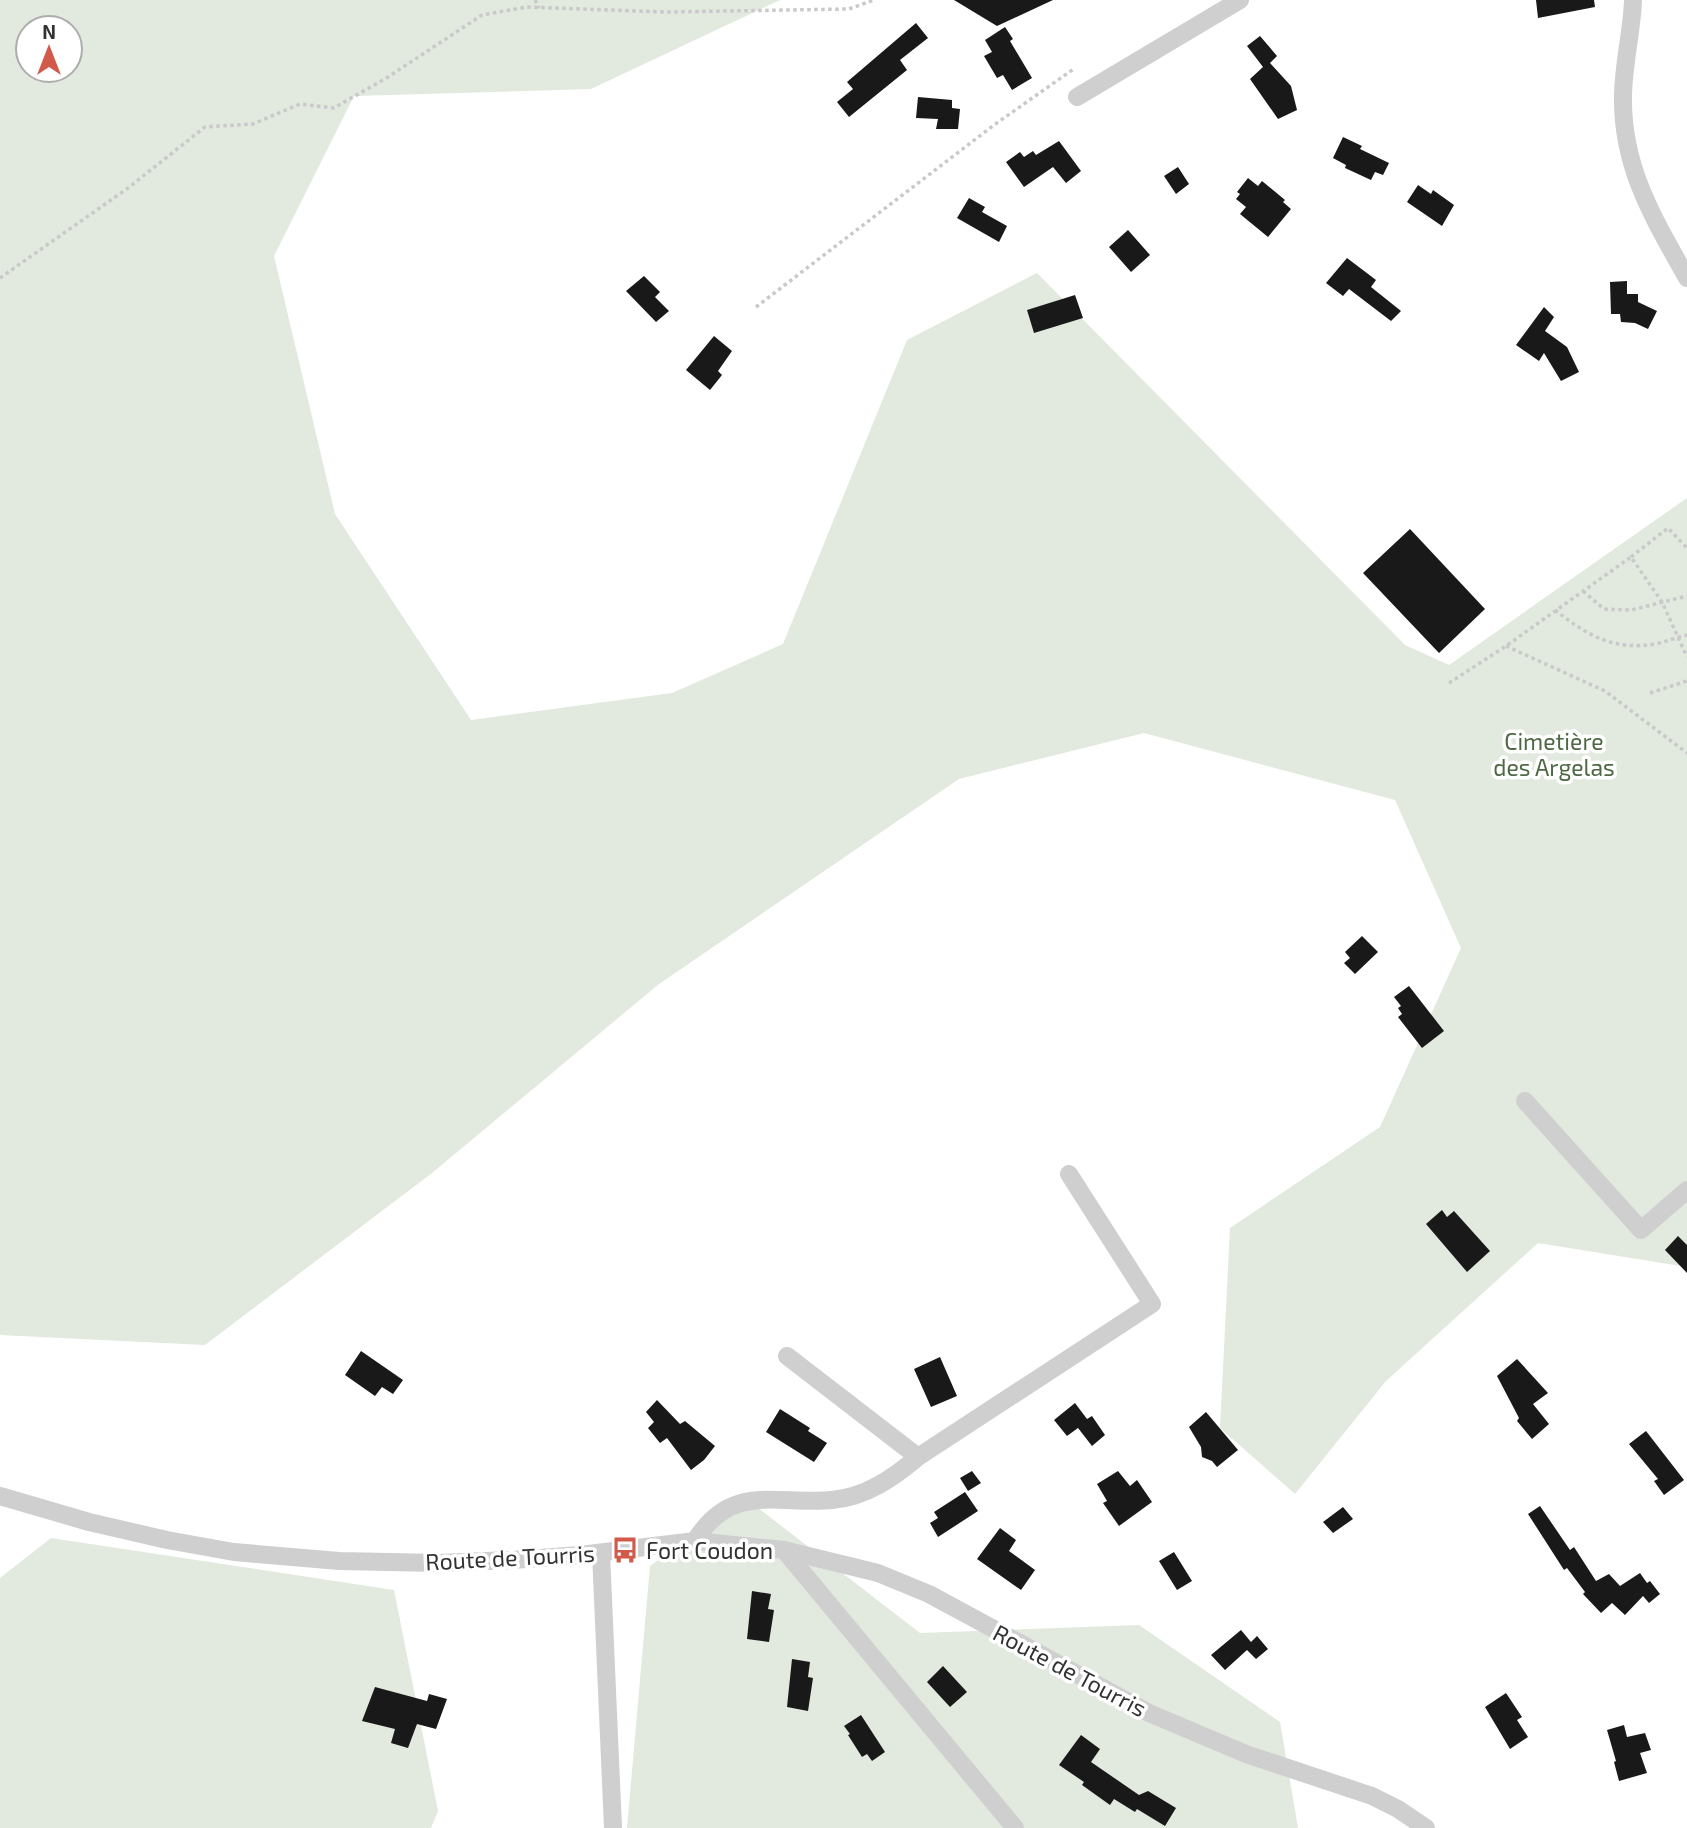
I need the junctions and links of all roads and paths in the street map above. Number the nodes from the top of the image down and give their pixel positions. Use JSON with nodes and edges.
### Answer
{"nodes":[{"id":1,"x":535,"y":0,"type":"edge"},
{"id":2,"x":874,"y":0,"type":"edge"},
{"id":3,"x":1240,"y":0,"type":"edge"},
{"id":4,"x":1633,"y":0,"type":"edge"},
{"id":5,"x":539,"y":8,"type":"junction"},
{"id":6,"x":1075,"y":68,"type":"dead end"},
{"id":7,"x":1077,"y":97,"type":"dead end"},
{"id":8,"x":0,"y":278,"type":"edge"},
{"id":9,"x":1687,"y":278,"type":"edge"},
{"id":10,"x":756,"y":307,"type":"dead end"},
{"id":11,"x":1687,"y":548,"type":"edge"},
{"id":12,"x":1631,"y":557,"type":"junction"},
{"id":13,"x":1583,"y":591,"type":"junction"},
{"id":14,"x":1687,"y":596,"type":"edge"},
{"id":15,"x":1662,"y":602,"type":"junction"},
{"id":16,"x":1555,"y":610,"type":"junction"},
{"id":17,"x":1687,"y":635,"type":"edge"},
{"id":18,"x":1679,"y":636,"type":"junction"},
{"id":19,"x":1506,"y":646,"type":"junction"},
{"id":20,"x":1687,"y":657,"type":"edge"},
{"id":21,"x":1687,"y":681,"type":"edge"},
{"id":22,"x":1449,"y":683,"type":"dead end"},
{"id":23,"x":1650,"y":693,"type":"dead end"},
{"id":24,"x":1687,"y":753,"type":"edge"},
{"id":25,"x":1525,"y":1101,"type":"dead end"},
{"id":26,"x":1069,"y":1174,"type":"dead end"},
{"id":27,"x":1687,"y":1190,"type":"edge"},
{"id":28,"x":787,"y":1356,"type":"dead end"},
{"id":29,"x":918,"y":1457,"type":"junction"},
{"id":30,"x":0,"y":1496,"type":"edge"},
{"id":31,"x":695,"y":1541,"type":"junction"},
{"id":32,"x":784,"y":1550,"type":"junction"},
{"id":33,"x":601,"y":1553,"type":"junction"},
{"id":34,"x":613,"y":1828,"type":"edge"},
{"id":35,"x":1015,"y":1828,"type":"edge"},
{"id":36,"x":1426,"y":1828,"type":"edge"}],
"edges":[{"from":1,"to":5,"type":"path"},
{"from":2,"to":5,"type":"path"},
{"from":3,"to":7,"type":"street"},
{"from":4,"to":9,"type":"street"},
{"from":5,"to":8,"type":"path"},
{"from":6,"to":10,"type":"path"},
{"from":11,"to":12,"type":"path"},
{"from":12,"to":13,"type":"path"},
{"from":12,"to":15,"type":"path"},
{"from":13,"to":15,"type":"path"},
{"from":13,"to":16,"type":"path"},
{"from":14,"to":15,"type":"path"},
{"from":15,"to":18,"type":"path"},
{"from":16,"to":18,"type":"path"},
{"from":16,"to":19,"type":"path"},
{"from":17,"to":18,"type":"path"},
{"from":18,"to":20,"type":"path"},
{"from":19,"to":22,"type":"path"},
{"from":19,"to":24,"type":"path"},
{"from":21,"to":23,"type":"path"},
{"from":25,"to":27,"type":"street"},
{"from":26,"to":29,"type":"street"},
{"from":28,"to":29,"type":"street"},
{"from":29,"to":31,"type":"street"},
{"from":30,"to":33,"type":"street","name":"Route de Tourris"},
{"from":31,"to":32,"type":"street","name":"Route de Tourris"},
{"from":31,"to":33,"type":"street","name":"Route de Tourris"},
{"from":32,"to":35,"type":"street"},
{"from":32,"to":36,"type":"street","name":"Route de Tourris"},
{"from":33,"to":34,"type":"street"}]}
